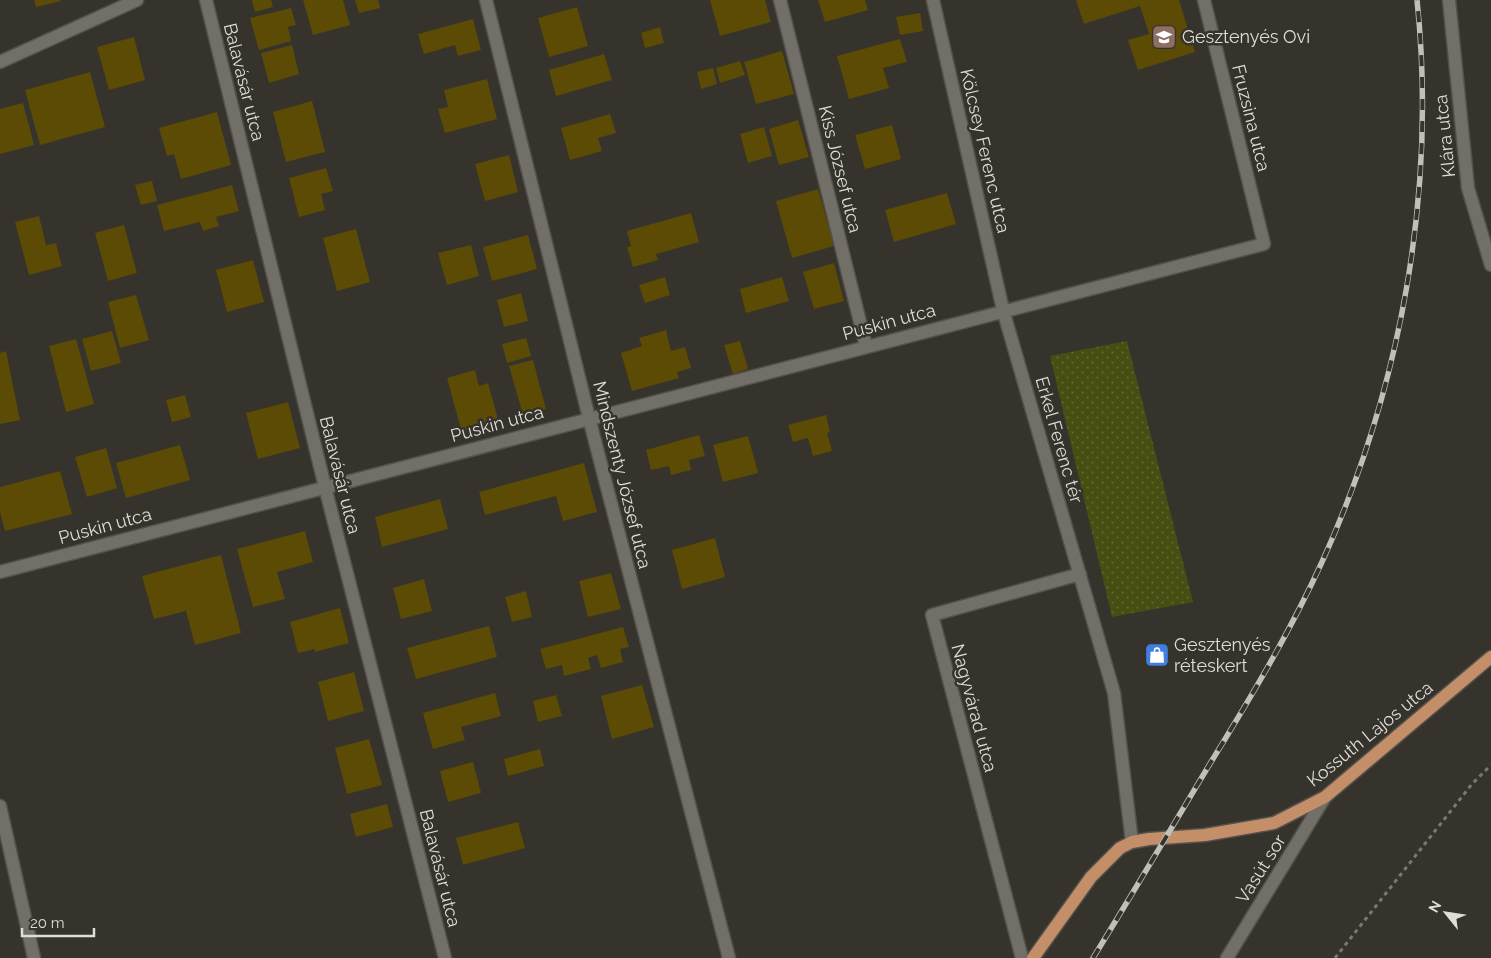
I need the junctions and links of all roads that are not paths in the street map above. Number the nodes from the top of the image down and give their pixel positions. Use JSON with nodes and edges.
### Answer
{"nodes":[{"id":1,"x":136,"y":0,"type":"edge"},
{"id":2,"x":206,"y":0,"type":"edge"},
{"id":3,"x":486,"y":0,"type":"edge"},
{"id":4,"x":780,"y":0,"type":"edge"},
{"id":5,"x":933,"y":0,"type":"edge"},
{"id":6,"x":1204,"y":0,"type":"edge"},
{"id":7,"x":1449,"y":0,"type":"edge"},
{"id":8,"x":0,"y":62,"type":"edge"},
{"id":9,"x":1491,"y":265,"type":"edge"},
{"id":10,"x":1003,"y":310,"type":"junction"},
{"id":11,"x":866,"y":346,"type":"junction"},
{"id":12,"x":589,"y":418,"type":"junction"},
{"id":13,"x":325,"y":487,"type":"junction"},
{"id":14,"x":0,"y":572,"type":"edge"},
{"id":15,"x":1080,"y":574,"type":"junction"},
{"id":16,"x":1491,"y":657,"type":"edge"},
{"id":17,"x":1325,"y":797,"type":"junction"},
{"id":18,"x":0,"y":806,"type":"edge"},
{"id":19,"x":1132,"y":842,"type":"junction"},
{"id":20,"x":34,"y":958,"type":"edge"},
{"id":21,"x":445,"y":958,"type":"edge"},
{"id":22,"x":728,"y":958,"type":"edge"},
{"id":23,"x":1022,"y":958,"type":"edge"},
{"id":24,"x":1033,"y":958,"type":"edge"},
{"id":25,"x":1227,"y":958,"type":"edge"}],
"edges":[{"from":1,"to":8,"type":"street"},
{"from":2,"to":13,"type":"street","name":"Balavásár utca"},
{"from":3,"to":12,"type":"street","name":"Mindszenty József utca"},
{"from":4,"to":11,"type":"street","name":"Kiss József utca"},
{"from":5,"to":10,"type":"street","name":"Kölcsey Ferenc utca"},
{"from":6,"to":10,"type":"street","name":"Fruzsina utca"},
{"from":7,"to":9,"type":"street","name":"Klára utca"},
{"from":10,"to":11,"type":"street","name":"Puskin utca"},
{"from":10,"to":15,"type":"street","name":"Erkel Ferenc tér"},
{"from":11,"to":12,"type":"street","name":"Puskin utca"},
{"from":12,"to":13,"type":"street","name":"Puskin utca"},
{"from":12,"to":22,"type":"street","name":"Mindszenty József utca"},
{"from":13,"to":14,"type":"street","name":"Puskin utca"},
{"from":13,"to":21,"type":"street","name":"Balavásár utca"},
{"from":15,"to":19,"type":"street","name":"Erkel Ferenc tér"},
{"from":15,"to":23,"type":"street","name":"Nagyvárad utca"},
{"from":16,"to":17,"type":"main road","name":"Kossuth Lajos utca"},
{"from":17,"to":19,"type":"main road","name":"Kossuth Lajos utca"},
{"from":17,"to":25,"type":"street","name":"Vasút sor"},
{"from":18,"to":20,"type":"street"},
{"from":19,"to":24,"type":"main road"}]}
